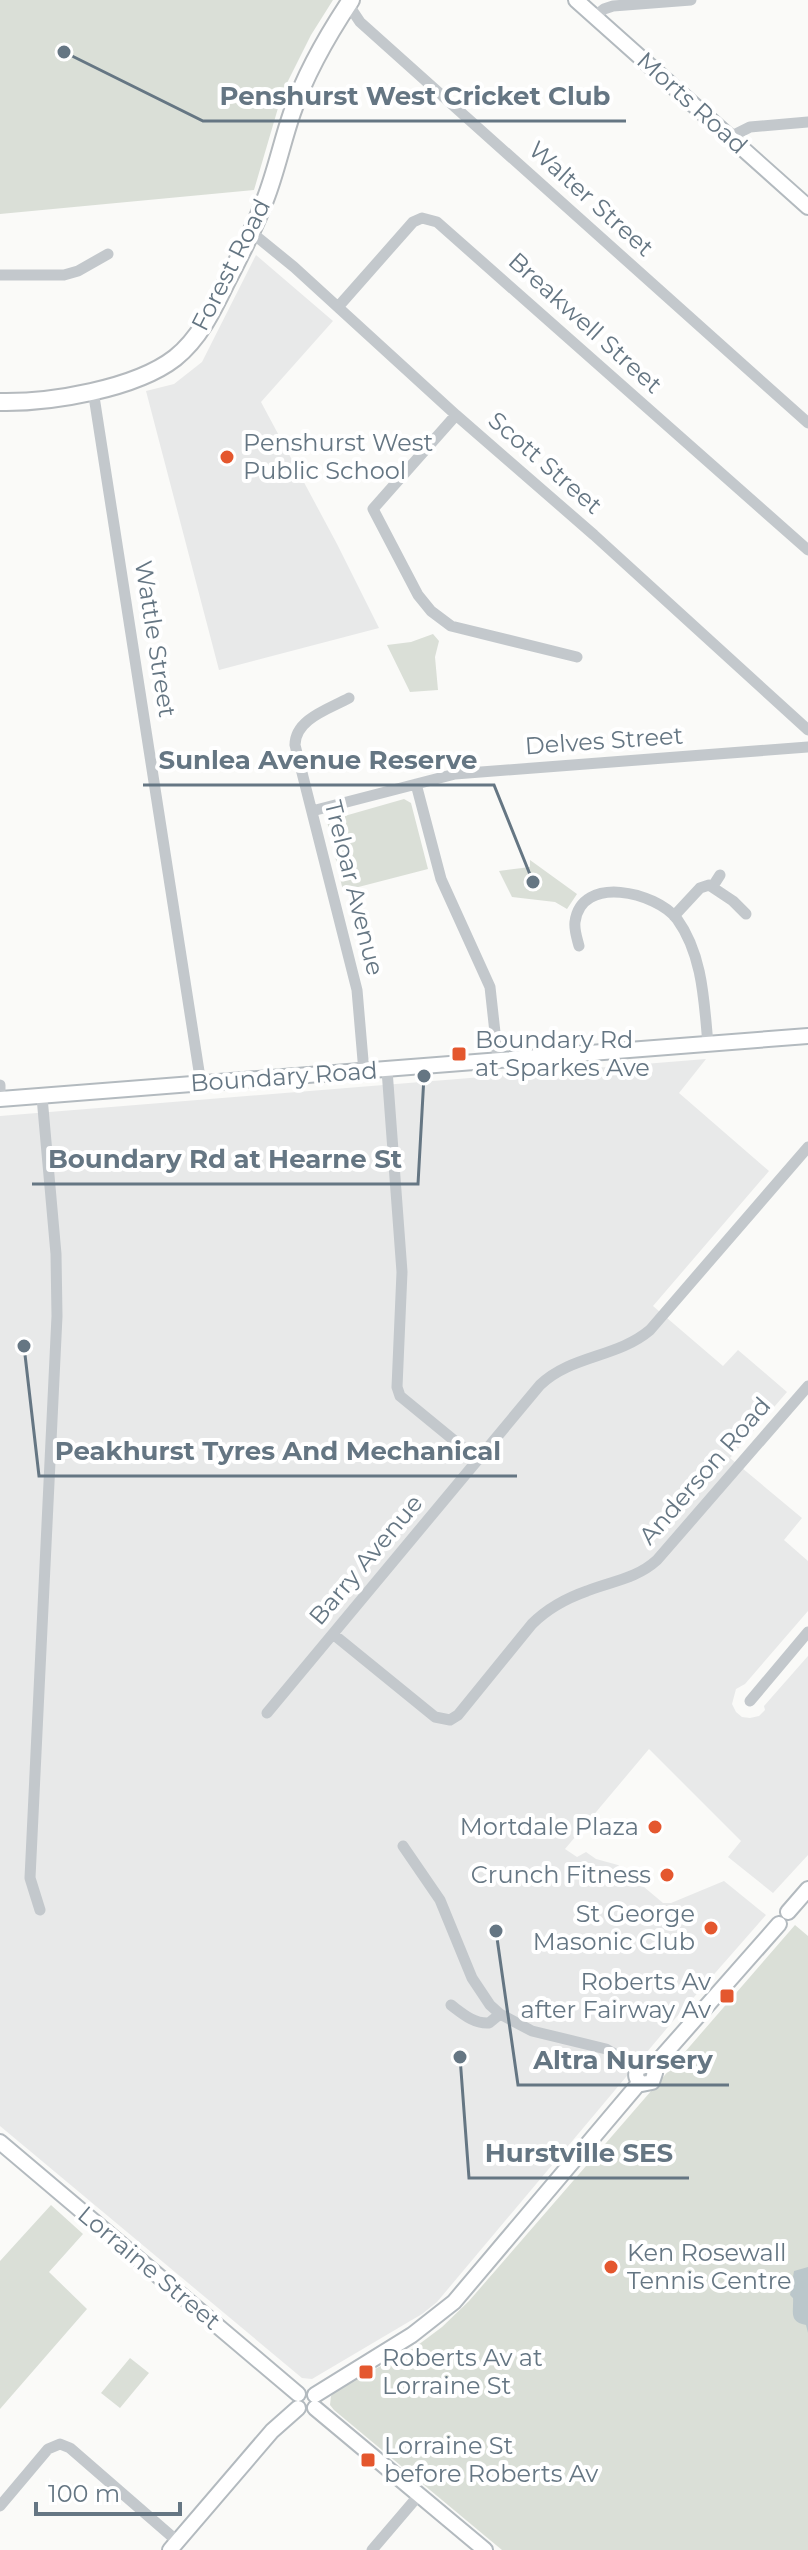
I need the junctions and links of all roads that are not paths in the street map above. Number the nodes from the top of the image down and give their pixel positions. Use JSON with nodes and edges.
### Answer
{"nodes":[{"id":1,"x":576,"y":0,"type":"edge"},
{"id":2,"x":691,"y":0,"type":"edge"},
{"id":3,"x":349,"y":2,"type":"edge"},
{"id":4,"x":594,"y":17,"type":"junction"},
{"id":5,"x":808,"y":122,"type":"edge"},
{"id":6,"x":730,"y":137,"type":"junction"},
{"id":7,"x":808,"y":207,"type":"edge"},
{"id":8,"x":251,"y":232,"type":"junction"},
{"id":9,"x":108,"y":254,"type":"dead end"},
{"id":10,"x":0,"y":275,"type":"edge"},
{"id":11,"x":338,"y":307,"type":"junction"},
{"id":12,"x":93,"y":390,"type":"junction"},
{"id":13,"x":0,"y":402,"type":"edge"},
{"id":14,"x":456,"y":415,"type":"junction"},
{"id":15,"x":808,"y":423,"type":"edge"},
{"id":16,"x":808,"y":550,"type":"edge"},
{"id":17,"x":577,"y":657,"type":"dead end"},
{"id":18,"x":349,"y":698,"type":"dead end"},
{"id":19,"x":808,"y":730,"type":"edge"},
{"id":20,"x":808,"y":747,"type":"edge"},
{"id":21,"x":416,"y":784,"type":"junction"},
{"id":22,"x":312,"y":811,"type":"junction"},
{"id":23,"x":720,"y":875,"type":"dead end"},
{"id":24,"x":713,"y":886,"type":"junction"},
{"id":25,"x":746,"y":914,"type":"dead end"},
{"id":26,"x":674,"y":916,"type":"junction"},
{"id":27,"x":579,"y":946,"type":"dead end"},
{"id":28,"x":808,"y":1036,"type":"edge"},
{"id":29,"x":708,"y":1044,"type":"junction"},
{"id":30,"x":498,"y":1060,"type":"junction"},
{"id":31,"x":387,"y":1070,"type":"junction"},
{"id":32,"x":364,"y":1072,"type":"junction"},
{"id":33,"x":201,"y":1084,"type":"junction"},
{"id":34,"x":0,"y":1085,"type":"edge"},
{"id":35,"x":42,"y":1097,"type":"junction"},
{"id":36,"x":0,"y":1099,"type":"edge"},
{"id":37,"x":808,"y":1147,"type":"edge"},
{"id":38,"x":808,"y":1386,"type":"edge"},
{"id":39,"x":478,"y":1460,"type":"junction"},
{"id":40,"x":808,"y":1632,"type":"edge"},
{"id":41,"x":333,"y":1634,"type":"junction"},
{"id":42,"x":750,"y":1701,"type":"dead end"},
{"id":43,"x":267,"y":1713,"type":"dead end"},
{"id":44,"x":403,"y":1846,"type":"dead end"},
{"id":45,"x":808,"y":1889,"type":"edge"},
{"id":46,"x":40,"y":1910,"type":"dead end"},
{"id":47,"x":451,"y":2005,"type":"dead end"},
{"id":48,"x":500,"y":2014,"type":"junction"},
{"id":49,"x":644,"y":2072,"type":"junction"},
{"id":50,"x":0,"y":2142,"type":"edge"},
{"id":51,"x":298,"y":2401,"type":"junction"},
{"id":52,"x":315,"y":2401,"type":"junction"},
{"id":53,"x":419,"y":2495,"type":"junction"},
{"id":54,"x":0,"y":2506,"type":"edge"},
{"id":55,"x":173,"y":2546,"type":"edge"},
{"id":56,"x":372,"y":2550,"type":"edge"},
{"id":57,"x":485,"y":2550,"type":"edge"}],
"edges":[{"from":1,"to":4,"type":"street","name":"Morts Road"},
{"from":2,"to":4,"type":"street"},
{"from":3,"to":8,"type":"main road","name":"Forest Road"},
{"from":3,"to":15,"type":"street","name":"Walter Street"},
{"from":4,"to":6,"type":"street","name":"Morts Road"},
{"from":5,"to":6,"type":"street"},
{"from":6,"to":7,"type":"street","name":"Morts Road"},
{"from":8,"to":11,"type":"street","name":"Scott Street"},
{"from":8,"to":12,"type":"main road","name":"Forest Road"},
{"from":9,"to":10,"type":"street"},
{"from":11,"to":14,"type":"street","name":"Scott Street"},
{"from":11,"to":16,"type":"street","name":"Breakwell Street"},
{"from":12,"to":13,"type":"main road","name":"Forest Road"},
{"from":12,"to":33,"type":"street","name":"Wattle Street"},
{"from":14,"to":17,"type":"street"},
{"from":14,"to":19,"type":"street","name":"Scott Street"},
{"from":18,"to":22,"type":"street","name":"Treloar Avenue"},
{"from":20,"to":21,"type":"street","name":"Delves Street"},
{"from":21,"to":22,"type":"street","name":"Delves Street"},
{"from":21,"to":30,"type":"street"},
{"from":22,"to":32,"type":"street","name":"Treloar Avenue"},
{"from":23,"to":24,"type":"street"},
{"from":24,"to":25,"type":"street"},
{"from":24,"to":26,"type":"street"},
{"from":26,"to":27,"type":"street"},
{"from":26,"to":29,"type":"street"},
{"from":28,"to":29,"type":"street","name":"Boundary Road"},
{"from":29,"to":30,"type":"street","name":"Boundary Road"},
{"from":30,"to":31,"type":"street","name":"Boundary Road"},
{"from":31,"to":32,"type":"street","name":"Boundary Road"},
{"from":31,"to":39,"type":"street"},
{"from":32,"to":33,"type":"street","name":"Boundary Road"},
{"from":33,"to":35,"type":"street","name":"Boundary Road"},
{"from":34,"to":36,"type":"street"},
{"from":35,"to":36,"type":"street","name":"Boundary Road"},
{"from":35,"to":46,"type":"street"},
{"from":37,"to":39,"type":"street","name":"Barry Avenue"},
{"from":38,"to":41,"type":"street","name":"Anderson Road"},
{"from":39,"to":41,"type":"street","name":"Barry Avenue"},
{"from":40,"to":42,"type":"street"},
{"from":41,"to":43,"type":"street","name":"Barry Avenue"},
{"from":44,"to":48,"type":"street"},
{"from":45,"to":49,"type":"street"},
{"from":47,"to":48,"type":"street"},
{"from":48,"to":49,"type":"street"},
{"from":49,"to":52,"type":"street"},
{"from":50,"to":51,"type":"street","name":"Lorraine Street"},
{"from":51,"to":52,"type":"street"},
{"from":51,"to":55,"type":"street"},
{"from":52,"to":53,"type":"street"},
{"from":53,"to":56,"type":"street"},
{"from":53,"to":57,"type":"street"},
{"from":54,"to":55,"type":"street"}]}
